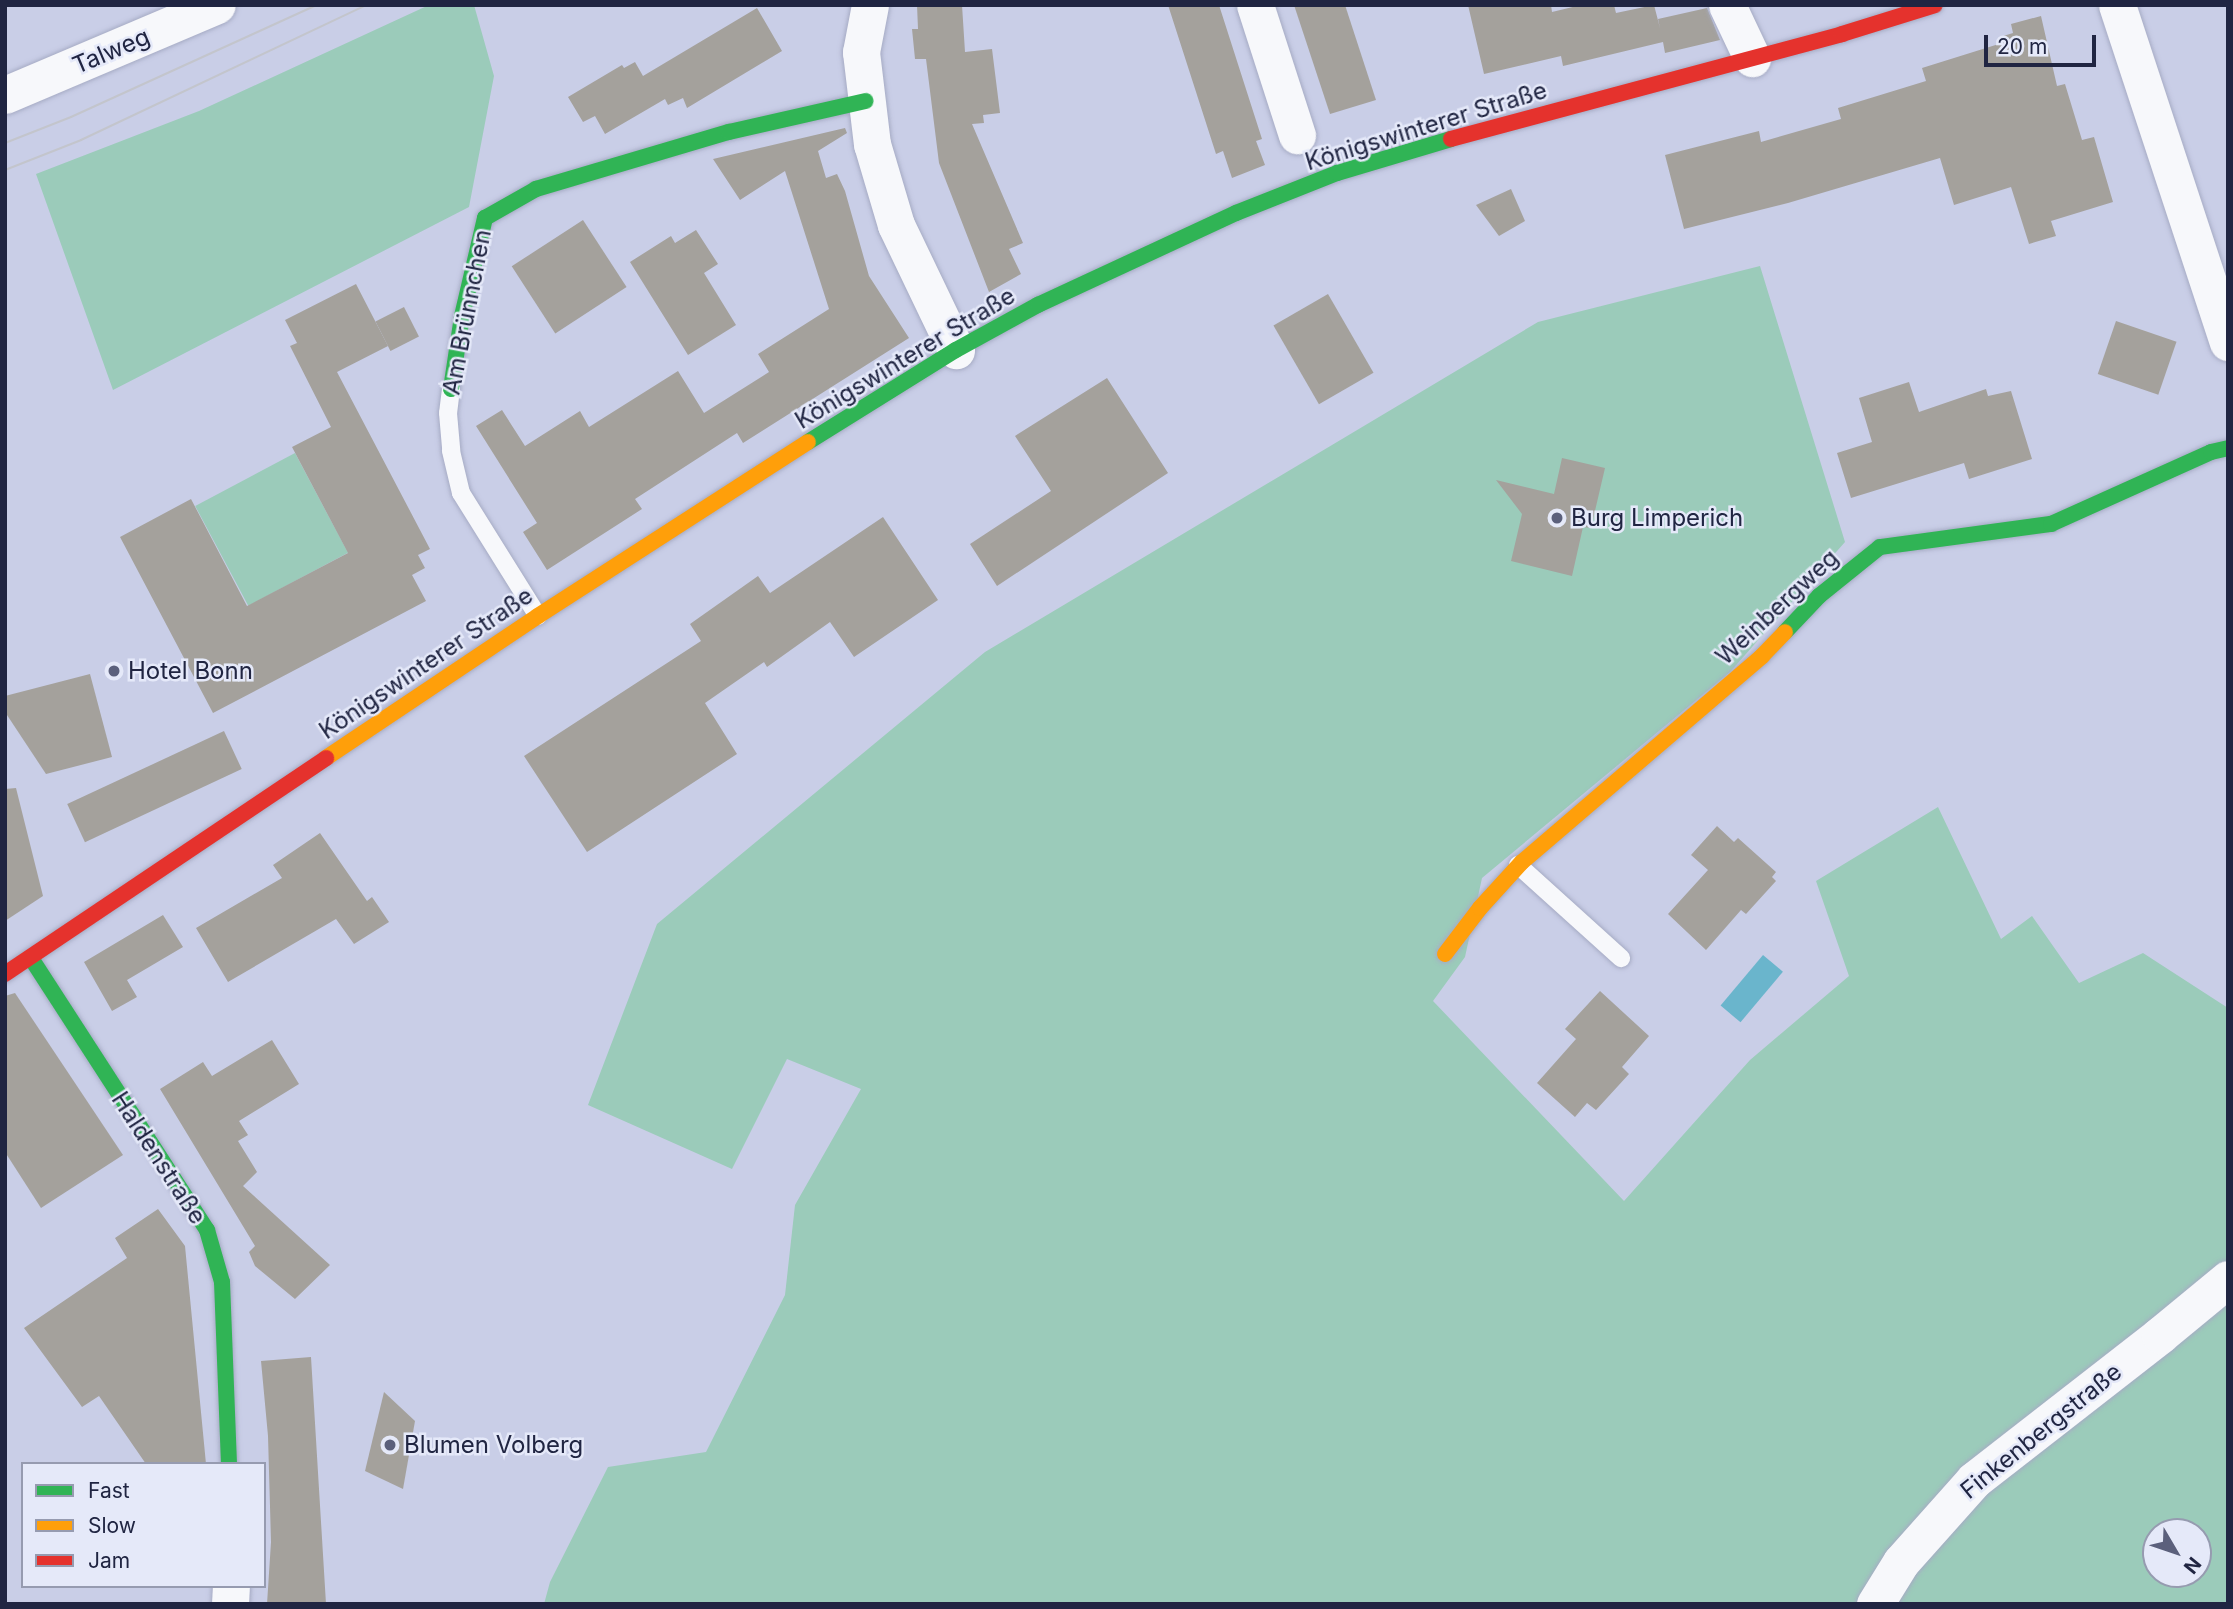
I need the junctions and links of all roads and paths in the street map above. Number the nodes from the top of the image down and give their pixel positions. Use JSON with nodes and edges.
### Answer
{"nodes":[{"id":1,"x":217,"y":5,"type":"edge"},
{"id":2,"x":870,"y":5,"type":"edge"},
{"id":3,"x":1255,"y":5,"type":"edge"},
{"id":4,"x":1727,"y":5,"type":"edge"},
{"id":5,"x":1935,"y":5,"type":"edge"},
{"id":6,"x":2117,"y":5,"type":"edge"},
{"id":7,"x":1752,"y":58,"type":"junction"},
{"id":8,"x":5,"y":95,"type":"edge"},
{"id":9,"x":866,"y":101,"type":"junction"},
{"id":10,"x":1297,"y":135,"type":"dead end"},
{"id":11,"x":2228,"y":342,"type":"edge"},
{"id":12,"x":956,"y":349,"type":"junction"},
{"id":13,"x":451,"y":389,"type":"joint"},
{"id":14,"x":2228,"y":448,"type":"edge"},
{"id":15,"x":538,"y":616,"type":"junction"},
{"id":16,"x":1518,"y":866,"type":"junction"},
{"id":17,"x":1445,"y":954,"type":"dead end"},
{"id":18,"x":31,"y":958,"type":"junction"},
{"id":19,"x":1621,"y":958,"type":"dead end"},
{"id":20,"x":5,"y":974,"type":"edge"},
{"id":21,"x":2228,"y":1279,"type":"edge"},
{"id":22,"x":229,"y":1462,"type":"edge"},
{"id":23,"x":1875,"y":1604,"type":"edge"}],
"edges":[{"from":1,"to":8,"type":"street","name":"Talweg"},
{"from":2,"to":9,"type":"street"},
{"from":3,"to":10,"type":"street"},
{"from":4,"to":7,"type":"street"},
{"from":5,"to":7,"type":"main road","name":"Königswinterer Straße"},
{"from":6,"to":11,"type":"street"},
{"from":7,"to":12,"type":"main road","name":"Königswinterer Straße"},
{"from":9,"to":12,"type":"street"},
{"from":9,"to":13,"type":"main road","name":"Am Brünnchen"},
{"from":12,"to":15,"type":"main road","name":"Königswinterer Straße"},
{"from":13,"to":15,"type":"lane","name":"Am Brünnchen"},
{"from":14,"to":16,"type":"main road","name":"Weinbergweg"},
{"from":15,"to":18,"type":"main road","name":"Königswinterer Straße"},
{"from":16,"to":17,"type":"main road","name":"Weinbergweg"},
{"from":16,"to":19,"type":"lane"},
{"from":18,"to":20,"type":"main road","name":"Königswinterer Straße"},
{"from":18,"to":22,"type":"main road","name":"Haldenstraße"},
{"from":21,"to":23,"type":"street","name":"Finkenbergstraße"}]}
